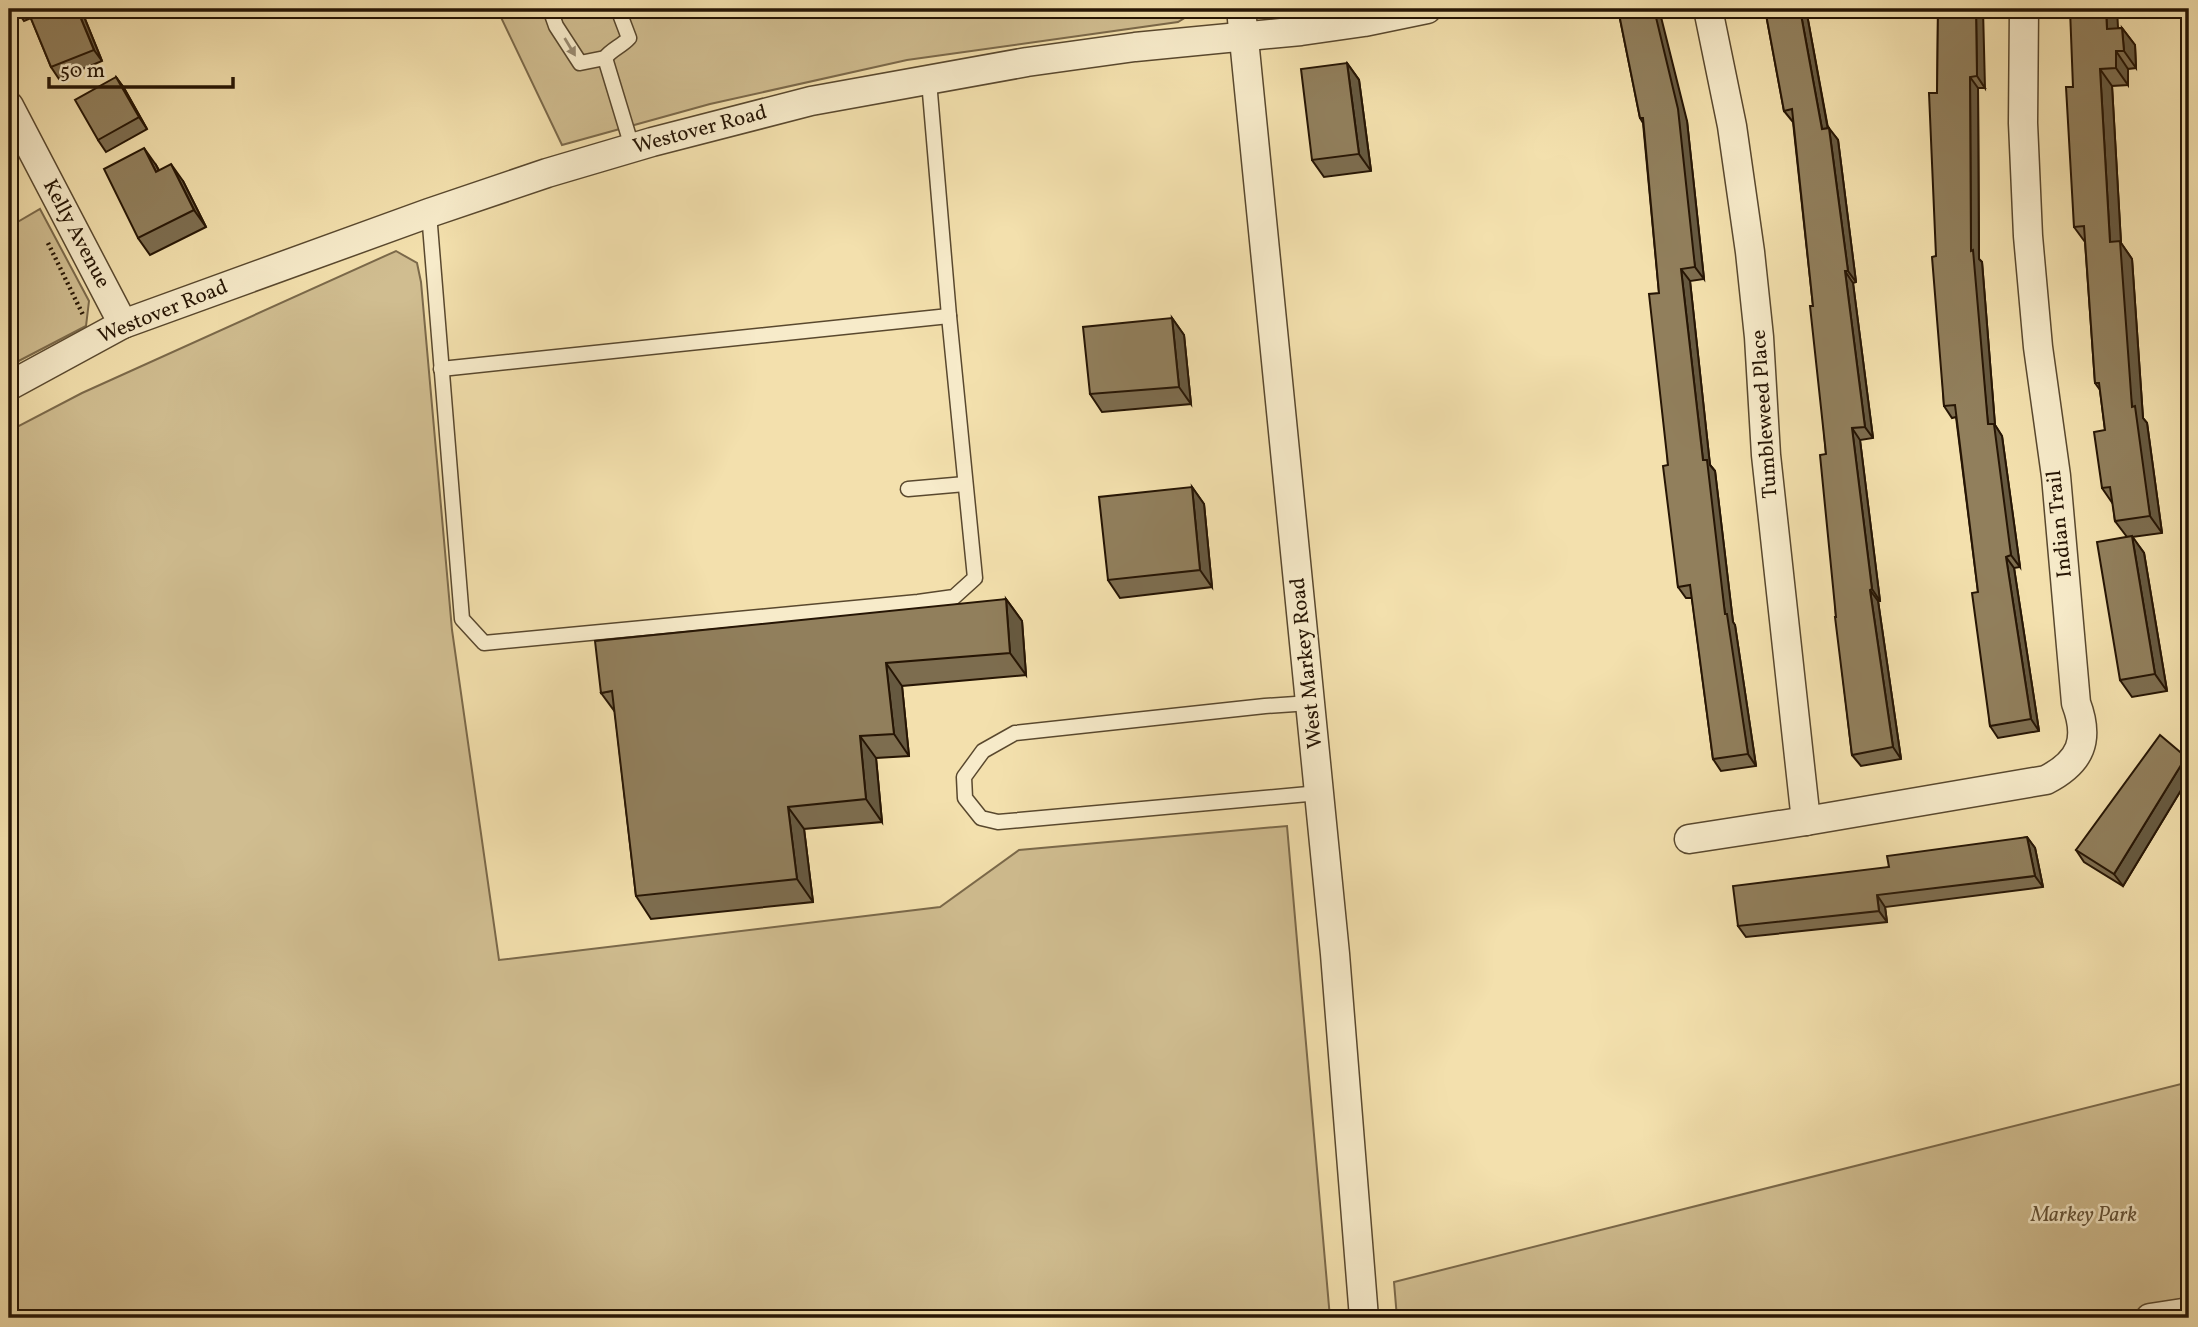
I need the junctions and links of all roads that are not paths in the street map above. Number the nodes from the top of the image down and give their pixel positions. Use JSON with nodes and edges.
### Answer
{"nodes":[{"id":1,"x":550,"y":9,"type":"edge"},
{"id":2,"x":618,"y":9,"type":"edge"},
{"id":3,"x":1241,"y":9,"type":"edge"},
{"id":4,"x":1427,"y":9,"type":"edge"},
{"id":5,"x":1709,"y":9,"type":"edge"},
{"id":6,"x":2024,"y":9,"type":"edge"},
{"id":7,"x":1244,"y":37,"type":"junction"},
{"id":8,"x":605,"y":58,"type":"junction"},
{"id":9,"x":929,"y":81,"type":"junction"},
{"id":10,"x":9,"y":106,"type":"edge"},
{"id":11,"x":632,"y":147,"type":"junction"},
{"id":12,"x":429,"y":213,"type":"junction"},
{"id":13,"x":949,"y":316,"type":"junction"},
{"id":14,"x":123,"y":324,"type":"junction"},
{"id":15,"x":441,"y":369,"type":"junction"},
{"id":16,"x":9,"y":386,"type":"edge"},
{"id":17,"x":965,"y":484,"type":"junction"},
{"id":18,"x":908,"y":489,"type":"dead end"},
{"id":19,"x":1311,"y":703,"type":"junction"},
{"id":20,"x":1319,"y":793,"type":"junction"},
{"id":21,"x":1806,"y":821,"type":"junction"},
{"id":22,"x":1689,"y":839,"type":"dead end"},
{"id":23,"x":2189,"y":1312,"type":"edge"},
{"id":24,"x":1364,"y":1318,"type":"edge"},
{"id":25,"x":2150,"y":1318,"type":"edge"}],
"edges":[{"from":1,"to":8,"type":"lane","one_way":true},
{"from":2,"to":8,"type":"lane"},
{"from":3,"to":7,"type":"street","name":"West Markey Road"},
{"from":4,"to":7,"type":"street","name":"Westover Road"},
{"from":5,"to":21,"type":"street","name":"Tumbleweed Place"},
{"from":6,"to":21,"type":"street","name":"Indian Trail"},
{"from":7,"to":9,"type":"street","name":"Westover Road"},
{"from":7,"to":19,"type":"street","name":"West Markey Road"},
{"from":8,"to":11,"type":"lane"},
{"from":9,"to":11,"type":"street","name":"Westover Road"},
{"from":9,"to":13,"type":"lane"},
{"from":10,"to":14,"type":"street","name":"Kelly Avenue"},
{"from":11,"to":12,"type":"street","name":"Westover Road"},
{"from":12,"to":14,"type":"street","name":"Westover Road"},
{"from":12,"to":15,"type":"lane"},
{"from":13,"to":15,"type":"lane"},
{"from":13,"to":17,"type":"lane"},
{"from":14,"to":16,"type":"street","name":"Westover Road"},
{"from":15,"to":17,"type":"lane"},
{"from":17,"to":18,"type":"lane"},
{"from":19,"to":20,"type":"street","name":"West Markey Road"},
{"from":19,"to":20,"type":"lane"},
{"from":20,"to":24,"type":"street","name":"West Markey Road"},
{"from":21,"to":22,"type":"street","name":"Indian Trail"},
{"from":23,"to":25,"type":"street"}]}
